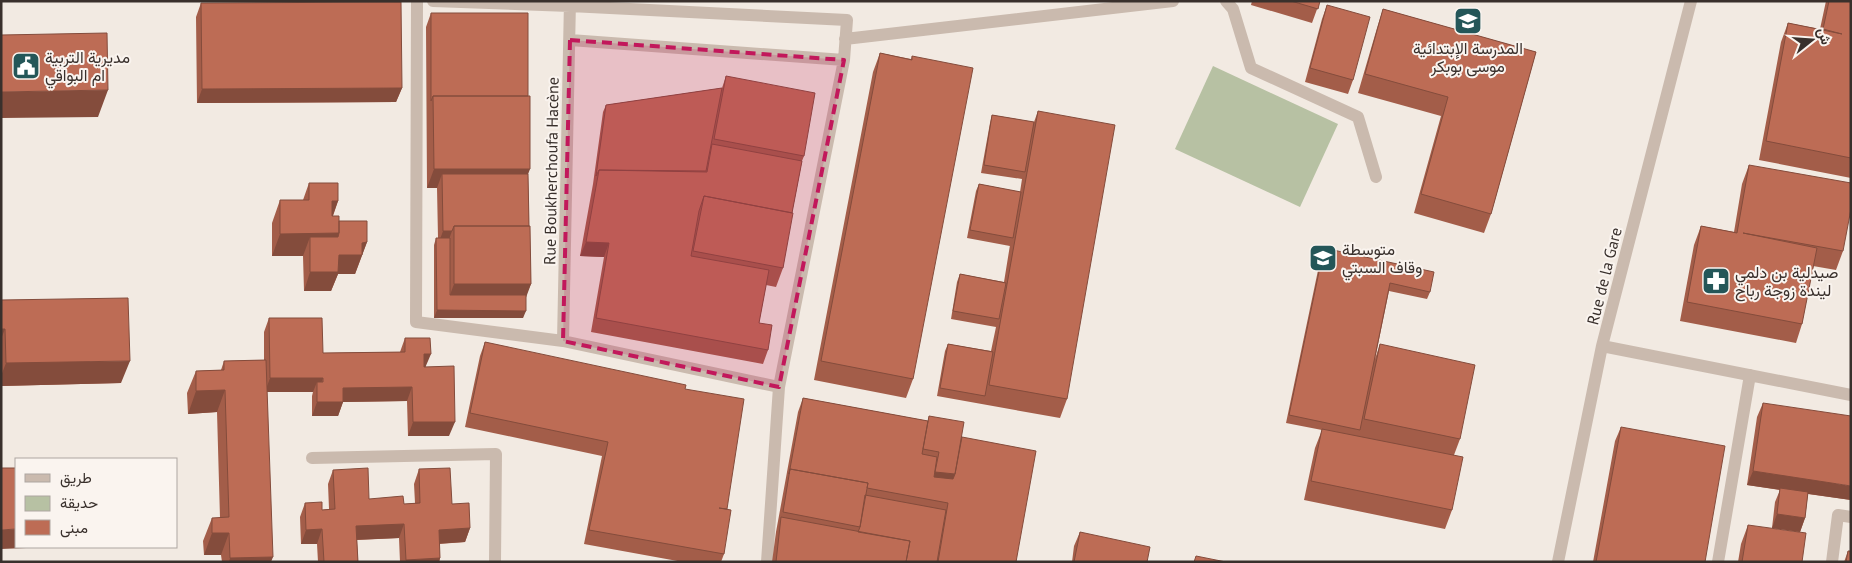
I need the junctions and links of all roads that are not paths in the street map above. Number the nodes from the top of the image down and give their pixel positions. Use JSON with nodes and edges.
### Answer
{"nodes":[{"id":1,"x":418,"y":1,"type":"edge"},
{"id":2,"x":433,"y":1,"type":"edge"},
{"id":3,"x":1173,"y":1,"type":"edge"},
{"id":4,"x":1226,"y":1,"type":"edge"},
{"id":5,"x":1691,"y":1,"type":"edge"},
{"id":6,"x":570,"y":3,"type":"edge"},
{"id":7,"x":845,"y":39,"type":"junction"},
{"id":8,"x":570,"y":40,"type":"junction"},
{"id":9,"x":844,"y":60,"type":"junction"},
{"id":10,"x":1376,"y":177,"type":"dead end"},
{"id":11,"x":563,"y":341,"type":"junction"},
{"id":12,"x":1602,"y":346,"type":"junction"},
{"id":13,"x":1750,"y":375,"type":"junction"},
{"id":14,"x":779,"y":387,"type":"junction"},
{"id":15,"x":1851,"y":394,"type":"edge"},
{"id":16,"x":312,"y":458,"type":"dead end"},
{"id":17,"x":1851,"y":517,"type":"edge"},
{"id":18,"x":495,"y":562,"type":"edge"},
{"id":19,"x":767,"y":562,"type":"edge"},
{"id":20,"x":1558,"y":562,"type":"edge"},
{"id":21,"x":1718,"y":562,"type":"edge"},
{"id":22,"x":1832,"y":562,"type":"edge"}],
"edges":[{"from":1,"to":11,"type":"street"},
{"from":2,"to":6,"type":"street"},
{"from":3,"to":7,"type":"street"},
{"from":4,"to":10,"type":"street"},
{"from":5,"to":12,"type":"street","name":"Rue de la Gare"},
{"from":6,"to":7,"type":"street"},
{"from":6,"to":8,"type":"street","name":"Rue Boukherchoufa Hacène"},
{"from":7,"to":9,"type":"street"},
{"from":8,"to":9,"type":"street"},
{"from":8,"to":11,"type":"street","name":"Rue Boukherchoufa Hacène"},
{"from":9,"to":14,"type":"street"},
{"from":11,"to":14,"type":"street"},
{"from":12,"to":13,"type":"street"},
{"from":12,"to":20,"type":"street","name":"Rue de la Gare"},
{"from":13,"to":15,"type":"street"},
{"from":13,"to":21,"type":"street"},
{"from":14,"to":19,"type":"street"},
{"from":16,"to":18,"type":"street"},
{"from":17,"to":22,"type":"street"}]}
